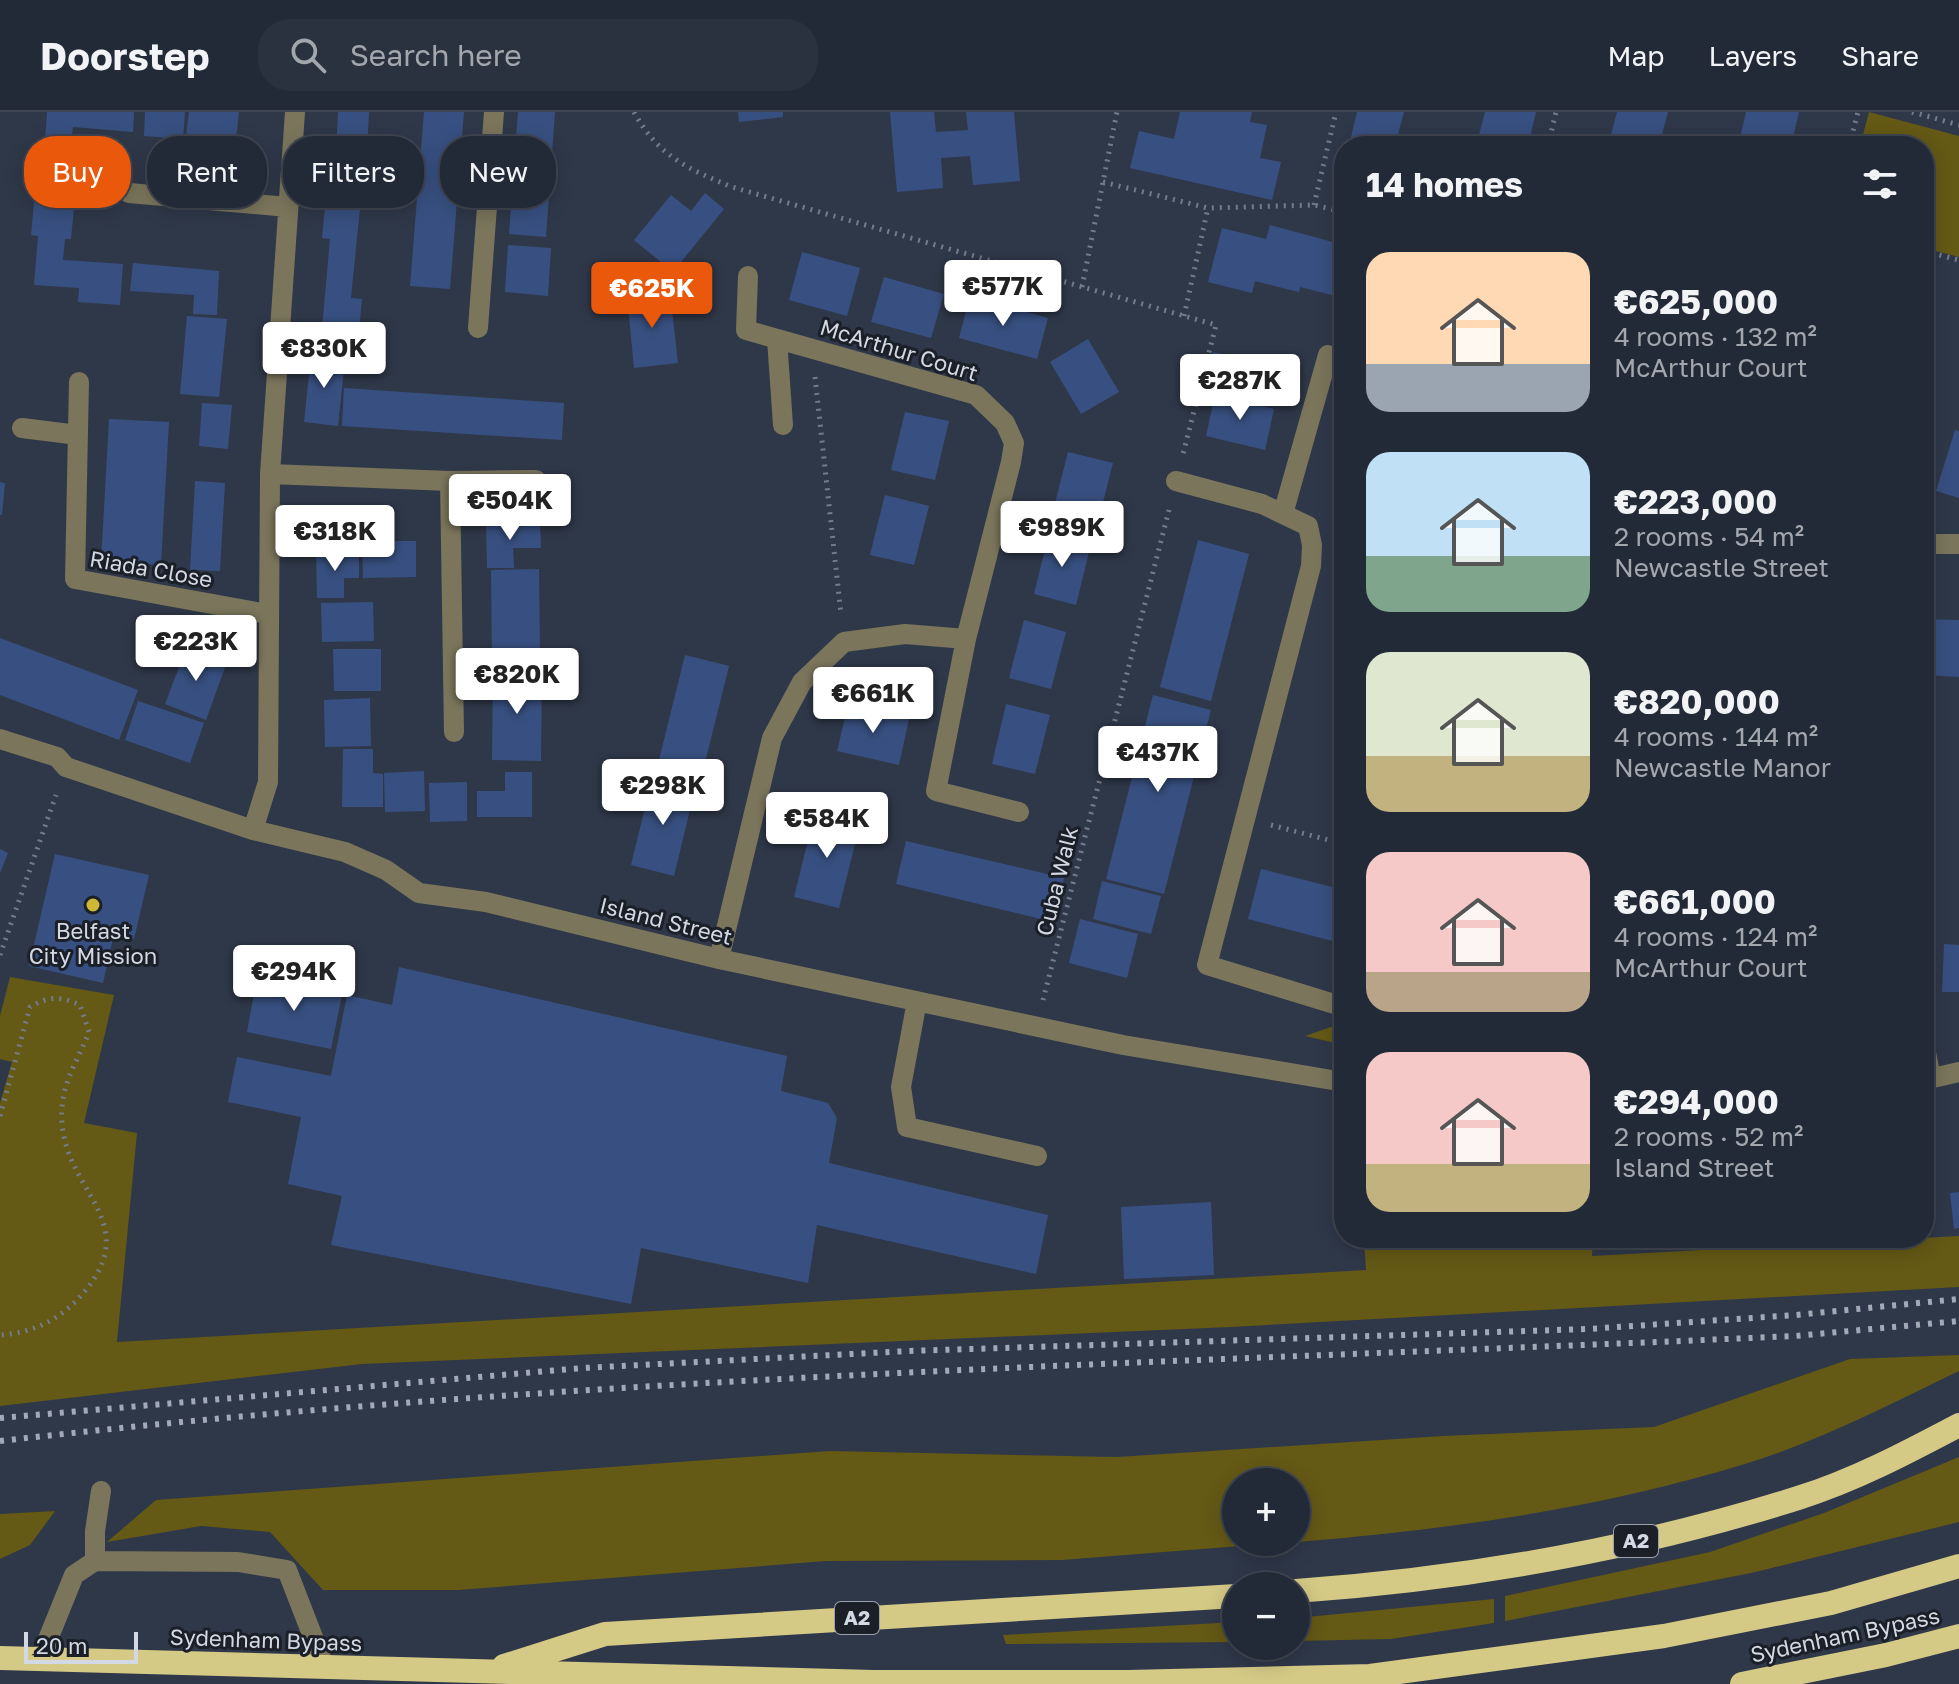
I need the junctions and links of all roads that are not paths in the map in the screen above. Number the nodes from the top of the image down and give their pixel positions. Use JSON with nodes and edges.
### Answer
{"nodes":[{"id":1,"x":295,"y":112,"type":"edge"},
{"id":2,"x":494,"y":112,"type":"edge"},
{"id":3,"x":293,"y":136,"type":"edge"},
{"id":4,"x":131,"y":193,"type":"edge"},
{"id":5,"x":283,"y":207,"type":"edge"},
{"id":6,"x":288,"y":208,"type":"edge"},
{"id":7,"x":748,"y":276,"type":"dead end"},
{"id":8,"x":478,"y":328,"type":"dead end"},
{"id":9,"x":777,"y":339,"type":"junction"},
{"id":10,"x":1328,"y":355,"type":"dead end"},
{"id":11,"x":79,"y":382,"type":"dead end"},
{"id":12,"x":783,"y":425,"type":"dead end"},
{"id":13,"x":22,"y":428,"type":"dead end"},
{"id":14,"x":78,"y":435,"type":"junction"},
{"id":15,"x":270,"y":474,"type":"junction"},
{"id":16,"x":536,"y":480,"type":"dead end"},
{"id":17,"x":450,"y":481,"type":"junction"},
{"id":18,"x":1176,"y":481,"type":"road end"},
{"id":19,"x":1283,"y":514,"type":"junction"},
{"id":20,"x":1934,"y":544,"type":"edge"},
{"id":21,"x":1959,"y":544,"type":"edge"},
{"id":22,"x":267,"y":614,"type":"junction"},
{"id":23,"x":966,"y":639,"type":"junction"},
{"id":24,"x":454,"y":732,"type":"dead end"},
{"id":25,"x":0,"y":739,"type":"edge"},
{"id":26,"x":1019,"y":812,"type":"dead end"},
{"id":27,"x":253,"y":830,"type":"junction"},
{"id":28,"x":719,"y":959,"type":"junction"},
{"id":29,"x":917,"y":1001,"type":"junction"},
{"id":30,"x":1334,"y":1004,"type":"edge"},
{"id":31,"x":1959,"y":1072,"type":"edge"},
{"id":32,"x":1934,"y":1078,"type":"edge"},
{"id":33,"x":1334,"y":1080,"type":"edge"},
{"id":34,"x":1037,"y":1156,"type":"dead end"},
{"id":35,"x":1959,"y":1425,"type":"edge"},
{"id":36,"x":101,"y":1491,"type":"dead end"},
{"id":37,"x":95,"y":1561,"type":"junction"},
{"id":38,"x":1959,"y":1566,"type":"edge"},
{"id":39,"x":1310,"y":1589,"type":"edge"},
{"id":40,"x":1222,"y":1597,"type":"edge"},
{"id":41,"x":1959,"y":1636,"type":"edge"},
{"id":42,"x":0,"y":1658,"type":"edge"},
{"id":43,"x":40,"y":1659,"type":"junction"},
{"id":44,"x":325,"y":1668,"type":"junction"},
{"id":45,"x":483,"y":1672,"type":"junction"},
{"id":46,"x":1742,"y":1684,"type":"edge"}],
"edges":[{"from":1,"to":3,"type":"street"},
{"from":2,"to":8,"type":"street"},
{"from":4,"to":5,"type":"street"},
{"from":6,"to":15,"type":"street"},
{"from":7,"to":9,"type":"street","name":"McArthur Court"},
{"from":9,"to":12,"type":"street"},
{"from":9,"to":23,"type":"street","name":"McArthur Court"},
{"from":10,"to":19,"type":"street"},
{"from":11,"to":14,"type":"street","name":"Riada Close"},
{"from":13,"to":14,"type":"street"},
{"from":14,"to":22,"type":"street","name":"Riada Close"},
{"from":15,"to":17,"type":"street"},
{"from":15,"to":22,"type":"street"},
{"from":16,"to":17,"type":"street"},
{"from":17,"to":24,"type":"street"},
{"from":18,"to":19,"type":"street"},
{"from":19,"to":30,"type":"street"},
{"from":20,"to":21,"type":"street"},
{"from":22,"to":27,"type":"street"},
{"from":23,"to":26,"type":"street","name":"McArthur Court"},
{"from":23,"to":28,"type":"street"},
{"from":25,"to":27,"type":"street","name":"Island Street"},
{"from":27,"to":28,"type":"street","name":"Island Street"},
{"from":28,"to":29,"type":"street","name":"Island Street"},
{"from":29,"to":33,"type":"street","name":"Island Street"},
{"from":29,"to":34,"type":"street"},
{"from":31,"to":32,"type":"street"},
{"from":35,"to":39,"type":"highway","number":"A2"},
{"from":36,"to":37,"type":"street"},
{"from":37,"to":43,"type":"street"},
{"from":37,"to":44,"type":"street"},
{"from":38,"to":45,"type":"highway","name":"Sydenham Bypass"},
{"from":40,"to":45,"type":"highway","number":"A2"},
{"from":41,"to":46,"type":"highway","name":"Sydenham Bypass"},
{"from":42,"to":43,"type":"highway","name":"Sydenham Bypass","number":"A2"},
{"from":43,"to":44,"type":"highway","name":"Sydenham Bypass","number":"A2"},
{"from":44,"to":45,"type":"highway","name":"Sydenham Bypass","number":"A2"}]}
